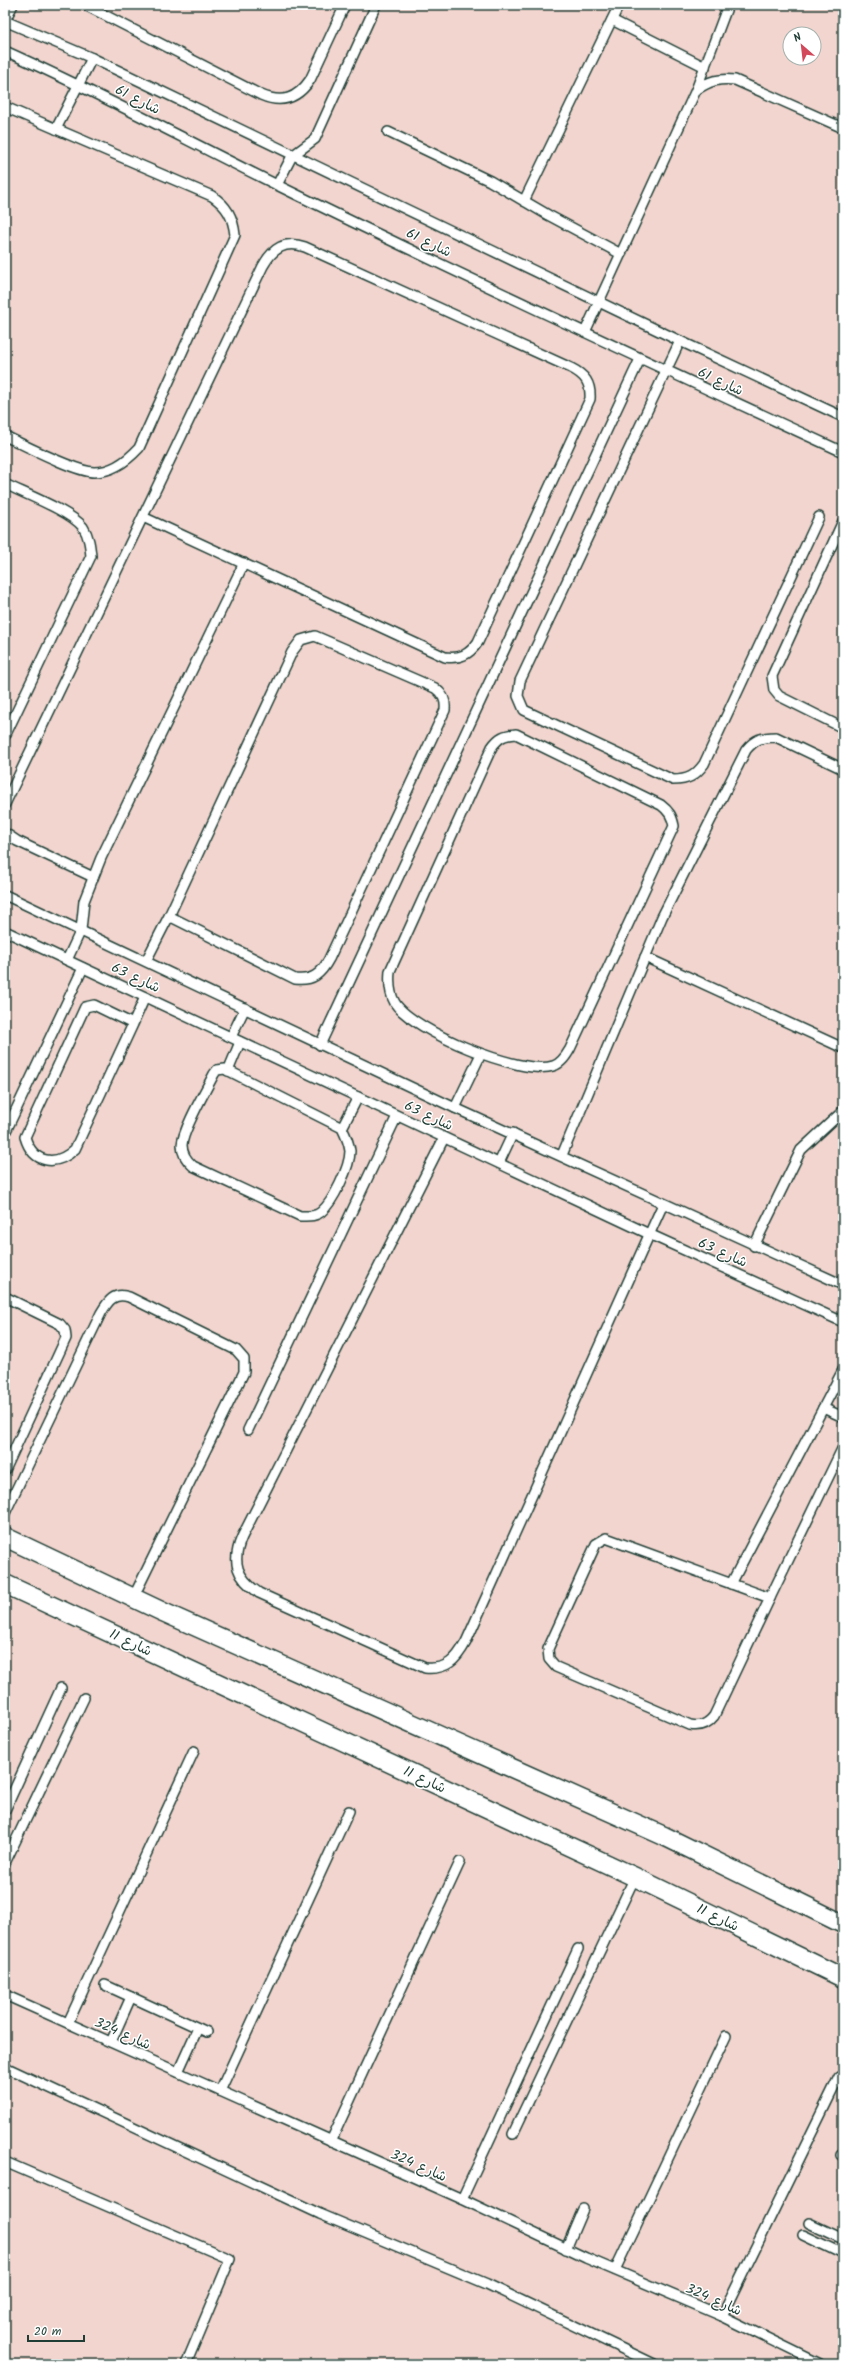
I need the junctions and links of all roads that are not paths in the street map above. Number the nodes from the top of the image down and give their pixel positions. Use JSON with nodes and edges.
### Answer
{"nodes":[{"id":1,"x":13,"y":5,"type":"edge"},
{"id":2,"x":85,"y":5,"type":"edge"},
{"id":3,"x":345,"y":5,"type":"edge"},
{"id":4,"x":376,"y":5,"type":"edge"},
{"id":5,"x":619,"y":5,"type":"edge"},
{"id":6,"x":728,"y":5,"type":"edge"},
{"id":7,"x":612,"y":20,"type":"junction"},
{"id":8,"x":5,"y":21,"type":"edge"},
{"id":9,"x":5,"y":51,"type":"edge"},
{"id":10,"x":92,"y":58,"type":"junction"},
{"id":11,"x":704,"y":67,"type":"junction"},
{"id":12,"x":79,"y":84,"type":"junction"},
{"id":13,"x":696,"y":90,"type":"junction"},
{"id":14,"x":5,"y":107,"type":"edge"},
{"id":15,"x":843,"y":128,"type":"edge"},
{"id":16,"x":56,"y":129,"type":"junction"},
{"id":17,"x":388,"y":132,"type":"dead end"},
{"id":18,"x":292,"y":156,"type":"junction"},
{"id":19,"x":277,"y":185,"type":"junction"},
{"id":20,"x":524,"y":201,"type":"junction"},
{"id":21,"x":620,"y":254,"type":"junction"},
{"id":22,"x":598,"y":302,"type":"junction"},
{"id":23,"x":585,"y":332,"type":"junction"},
{"id":24,"x":680,"y":341,"type":"junction"},
{"id":25,"x":640,"y":359,"type":"junction"},
{"id":26,"x":666,"y":371,"type":"junction"},
{"id":27,"x":843,"y":418,"type":"edge"},
{"id":28,"x":5,"y":436,"type":"edge"},
{"id":29,"x":843,"y":452,"type":"edge"},
{"id":30,"x":5,"y":484,"type":"edge"},
{"id":31,"x":143,"y":517,"type":"junction"},
{"id":32,"x":819,"y":517,"type":"dead end"},
{"id":33,"x":843,"y":521,"type":"edge"},
{"id":34,"x":244,"y":563,"type":"junction"},
{"id":35,"x":843,"y":728,"type":"edge"},
{"id":36,"x":5,"y":736,"type":"edge"},
{"id":37,"x":843,"y":769,"type":"edge"},
{"id":38,"x":5,"y":804,"type":"edge"},
{"id":39,"x":5,"y":833,"type":"edge"},
{"id":40,"x":94,"y":877,"type":"junction"},
{"id":41,"x":5,"y":895,"type":"edge"},
{"id":42,"x":169,"y":916,"type":"junction"},
{"id":43,"x":81,"y":930,"type":"junction"},
{"id":44,"x":5,"y":931,"type":"edge"},
{"id":45,"x":645,"y":957,"type":"junction"},
{"id":46,"x":67,"y":960,"type":"junction"},
{"id":47,"x":146,"y":961,"type":"junction"},
{"id":48,"x":83,"y":968,"type":"junction"},
{"id":49,"x":146,"y":997,"type":"junction"},
{"id":50,"x":245,"y":1008,"type":"junction"},
{"id":51,"x":133,"y":1024,"type":"junction"},
{"id":52,"x":231,"y":1037,"type":"junction"},
{"id":53,"x":240,"y":1042,"type":"junction"},
{"id":54,"x":320,"y":1045,"type":"junction"},
{"id":55,"x":843,"y":1048,"type":"edge"},
{"id":56,"x":481,"y":1054,"type":"junction"},
{"id":57,"x":228,"y":1071,"type":"junction"},
{"id":58,"x":358,"y":1097,"type":"junction"},
{"id":59,"x":455,"y":1108,"type":"junction"},
{"id":60,"x":843,"y":1112,"type":"edge"},
{"id":61,"x":397,"y":1116,"type":"junction"},
{"id":62,"x":342,"y":1128,"type":"junction"},
{"id":63,"x":5,"y":1133,"type":"edge"},
{"id":64,"x":513,"y":1133,"type":"junction"},
{"id":65,"x":444,"y":1138,"type":"junction"},
{"id":66,"x":562,"y":1155,"type":"junction"},
{"id":67,"x":499,"y":1163,"type":"junction"},
{"id":68,"x":663,"y":1204,"type":"junction"},
{"id":69,"x":649,"y":1234,"type":"junction"},
{"id":70,"x":754,"y":1246,"type":"junction"},
{"id":71,"x":843,"y":1285,"type":"edge"},
{"id":72,"x":5,"y":1297,"type":"edge"},
{"id":73,"x":843,"y":1322,"type":"edge"},
{"id":74,"x":843,"y":1370,"type":"edge"},
{"id":75,"x":823,"y":1408,"type":"junction"},
{"id":76,"x":843,"y":1417,"type":"edge"},
{"id":77,"x":248,"y":1430,"type":"dead end"},
{"id":78,"x":843,"y":1447,"type":"edge"},
{"id":79,"x":5,"y":1470,"type":"edge"},
{"id":80,"x":5,"y":1513,"type":"edge"},
{"id":81,"x":5,"y":1537,"type":"edge"},
{"id":82,"x":5,"y":1584,"type":"edge"},
{"id":83,"x":732,"y":1584,"type":"junction"},
{"id":84,"x":133,"y":1598,"type":"junction"},
{"id":85,"x":770,"y":1598,"type":"junction"},
{"id":86,"x":61,"y":1688,"type":"dead end"},
{"id":87,"x":84,"y":1698,"type":"dead end"},
{"id":88,"x":194,"y":1751,"type":"dead end"},
{"id":89,"x":5,"y":1810,"type":"edge"},
{"id":90,"x":349,"y":1811,"type":"dead end"},
{"id":91,"x":460,"y":1862,"type":"dead end"},
{"id":92,"x":5,"y":1863,"type":"edge"},
{"id":93,"x":635,"y":1877,"type":"junction"},
{"id":94,"x":843,"y":1924,"type":"edge"},
{"id":95,"x":578,"y":1949,"type":"dead end"},
{"id":96,"x":843,"y":1978,"type":"edge"},
{"id":97,"x":105,"y":1986,"type":"dead end"},
{"id":98,"x":5,"y":1995,"type":"edge"},
{"id":99,"x":131,"y":1997,"type":"junction"},
{"id":100,"x":68,"y":2023,"type":"junction"},
{"id":101,"x":198,"y":2028,"type":"junction"},
{"id":102,"x":207,"y":2032,"type":"dead end"},
{"id":103,"x":726,"y":2036,"type":"dead end"},
{"id":104,"x":111,"y":2042,"type":"junction"},
{"id":105,"x":5,"y":2067,"type":"edge"},
{"id":106,"x":178,"y":2072,"type":"junction"},
{"id":107,"x":839,"y":2077,"type":"dead end"},
{"id":108,"x":220,"y":2091,"type":"junction"},
{"id":109,"x":513,"y":2134,"type":"dead end"},
{"id":110,"x":331,"y":2141,"type":"junction"},
{"id":111,"x":5,"y":2162,"type":"edge"},
{"id":112,"x":462,"y":2200,"type":"junction"},
{"id":113,"x":583,"y":2210,"type":"dead end"},
{"id":114,"x":809,"y":2223,"type":"dead end"},
{"id":115,"x":803,"y":2235,"type":"dead end"},
{"id":116,"x":843,"y":2239,"type":"edge"},
{"id":117,"x":566,"y":2249,"type":"junction"},
{"id":118,"x":843,"y":2254,"type":"edge"},
{"id":119,"x":615,"y":2270,"type":"junction"},
{"id":120,"x":722,"y":2316,"type":"junction"},
{"id":121,"x":186,"y":2364,"type":"edge"},
{"id":122,"x":654,"y":2364,"type":"edge"},
{"id":123,"x":820,"y":2364,"type":"edge"}],
"edges":[{"from":1,"to":8,"type":"lane"},
{"from":2,"to":3,"type":"lane"},
{"from":4,"to":18,"type":"lane"},
{"from":5,"to":7,"type":"lane"},
{"from":6,"to":11,"type":"lane"},
{"from":7,"to":11,"type":"lane"},
{"from":7,"to":20,"type":"lane"},
{"from":8,"to":10,"type":"lane","name":"شارع 61"},
{"from":9,"to":12,"type":"lane","name":"شارع 61"},
{"from":10,"to":12,"type":"lane"},
{"from":10,"to":18,"type":"lane","name":"شارع 61"},
{"from":11,"to":13,"type":"lane"},
{"from":12,"to":16,"type":"lane"},
{"from":12,"to":19,"type":"lane","name":"شارع 61"},
{"from":13,"to":15,"type":"lane"},
{"from":13,"to":21,"type":"lane"},
{"from":14,"to":16,"type":"lane"},
{"from":16,"to":28,"type":"lane"},
{"from":17,"to":20,"type":"lane"},
{"from":18,"to":19,"type":"lane"},
{"from":18,"to":22,"type":"lane","name":"شارع 61"},
{"from":19,"to":23,"type":"lane","name":"شارع 61"},
{"from":20,"to":21,"type":"lane"},
{"from":21,"to":22,"type":"lane"},
{"from":22,"to":23,"type":"lane"},
{"from":22,"to":24,"type":"lane","name":"شارع 61"},
{"from":23,"to":25,"type":"lane","name":"شارع 61"},
{"from":24,"to":26,"type":"lane"},
{"from":24,"to":27,"type":"lane","name":"شارع 61"},
{"from":25,"to":26,"type":"lane","name":"شارع 61"},
{"from":25,"to":54,"type":"lane"},
{"from":26,"to":29,"type":"lane","name":"شارع 61"},
{"from":26,"to":32,"type":"lane"},
{"from":30,"to":36,"type":"lane"},
{"from":31,"to":34,"type":"lane"},
{"from":31,"to":34,"type":"lane"},
{"from":31,"to":38,"type":"lane"},
{"from":33,"to":35,"type":"lane"},
{"from":34,"to":40,"type":"lane"},
{"from":37,"to":45,"type":"lane"},
{"from":39,"to":40,"type":"lane"},
{"from":40,"to":43,"type":"lane"},
{"from":41,"to":43,"type":"lane","name":"شارع 63"},
{"from":42,"to":42,"type":"lane"},
{"from":42,"to":47,"type":"lane"},
{"from":43,"to":46,"type":"lane"},
{"from":43,"to":47,"type":"lane","name":"شارع 63"},
{"from":44,"to":46,"type":"lane","name":"شارع 63"},
{"from":45,"to":55,"type":"lane"},
{"from":45,"to":66,"type":"lane"},
{"from":46,"to":48,"type":"lane","name":"شارع 63"},
{"from":47,"to":50,"type":"lane","name":"شارع 63"},
{"from":48,"to":49,"type":"lane","name":"شارع 63"},
{"from":48,"to":63,"type":"lane"},
{"from":49,"to":51,"type":"lane"},
{"from":49,"to":52,"type":"lane","name":"شارع 63"},
{"from":50,"to":52,"type":"lane"},
{"from":50,"to":54,"type":"lane","name":"شارع 63"},
{"from":51,"to":51,"type":"lane"},
{"from":52,"to":53,"type":"lane","name":"شارع 63"},
{"from":53,"to":57,"type":"lane"},
{"from":53,"to":58,"type":"lane","name":"شارع 63"},
{"from":54,"to":59,"type":"lane","name":"شارع 63"},
{"from":56,"to":56,"type":"lane"},
{"from":56,"to":59,"type":"lane"},
{"from":57,"to":62,"type":"lane"},
{"from":57,"to":62,"type":"lane"},
{"from":58,"to":61,"type":"lane","name":"شارع 63"},
{"from":58,"to":62,"type":"lane"},
{"from":59,"to":64,"type":"lane","name":"شارع 63"},
{"from":60,"to":70,"type":"lane"},
{"from":61,"to":65,"type":"lane","name":"شارع 63"},
{"from":61,"to":77,"type":"lane"},
{"from":64,"to":66,"type":"lane","name":"شارع 63"},
{"from":64,"to":67,"type":"lane"},
{"from":65,"to":67,"type":"lane","name":"شارع 63"},
{"from":65,"to":69,"type":"lane"},
{"from":66,"to":68,"type":"lane","name":"شارع 63"},
{"from":67,"to":69,"type":"lane","name":"شارع 63"},
{"from":68,"to":69,"type":"lane"},
{"from":68,"to":70,"type":"lane","name":"شارع 63"},
{"from":69,"to":73,"type":"lane","name":"شارع 63"},
{"from":70,"to":71,"type":"lane","name":"شارع 63"},
{"from":72,"to":79,"type":"lane"},
{"from":74,"to":75,"type":"lane"},
{"from":75,"to":76,"type":"lane"},
{"from":75,"to":83,"type":"lane"},
{"from":78,"to":85,"type":"lane"},
{"from":80,"to":84,"type":"lane"},
{"from":81,"to":84,"type":"street"},
{"from":82,"to":93,"type":"street","name":"شارع 11"},
{"from":83,"to":85,"type":"lane"},
{"from":83,"to":85,"type":"lane"},
{"from":84,"to":94,"type":"street"},
{"from":86,"to":89,"type":"lane"},
{"from":87,"to":92,"type":"lane"},
{"from":88,"to":100,"type":"lane"},
{"from":90,"to":108,"type":"lane"},
{"from":91,"to":110,"type":"lane"},
{"from":93,"to":96,"type":"street","name":"شارع 11"},
{"from":93,"to":109,"type":"lane"},
{"from":95,"to":112,"type":"lane"},
{"from":97,"to":99,"type":"lane"},
{"from":98,"to":100,"type":"lane","name":"شارع 324"},
{"from":99,"to":101,"type":"lane"},
{"from":99,"to":104,"type":"lane"},
{"from":100,"to":104,"type":"lane","name":"شارع 324"},
{"from":101,"to":102,"type":"lane"},
{"from":101,"to":106,"type":"lane"},
{"from":103,"to":119,"type":"lane"},
{"from":104,"to":106,"type":"lane","name":"شارع 324"},
{"from":105,"to":122,"type":"lane"},
{"from":106,"to":108,"type":"lane","name":"شارع 324"},
{"from":107,"to":120,"type":"lane"},
{"from":108,"to":110,"type":"lane","name":"شارع 324"},
{"from":110,"to":112,"type":"lane","name":"شارع 324"},
{"from":111,"to":121,"type":"lane"},
{"from":112,"to":117,"type":"lane","name":"شارع 324"},
{"from":113,"to":117,"type":"lane"},
{"from":114,"to":116,"type":"lane"},
{"from":115,"to":118,"type":"lane"},
{"from":117,"to":119,"type":"lane","name":"شارع 324"},
{"from":119,"to":120,"type":"lane","name":"شارع 324"},
{"from":120,"to":123,"type":"lane","name":"شارع 324"}]}
